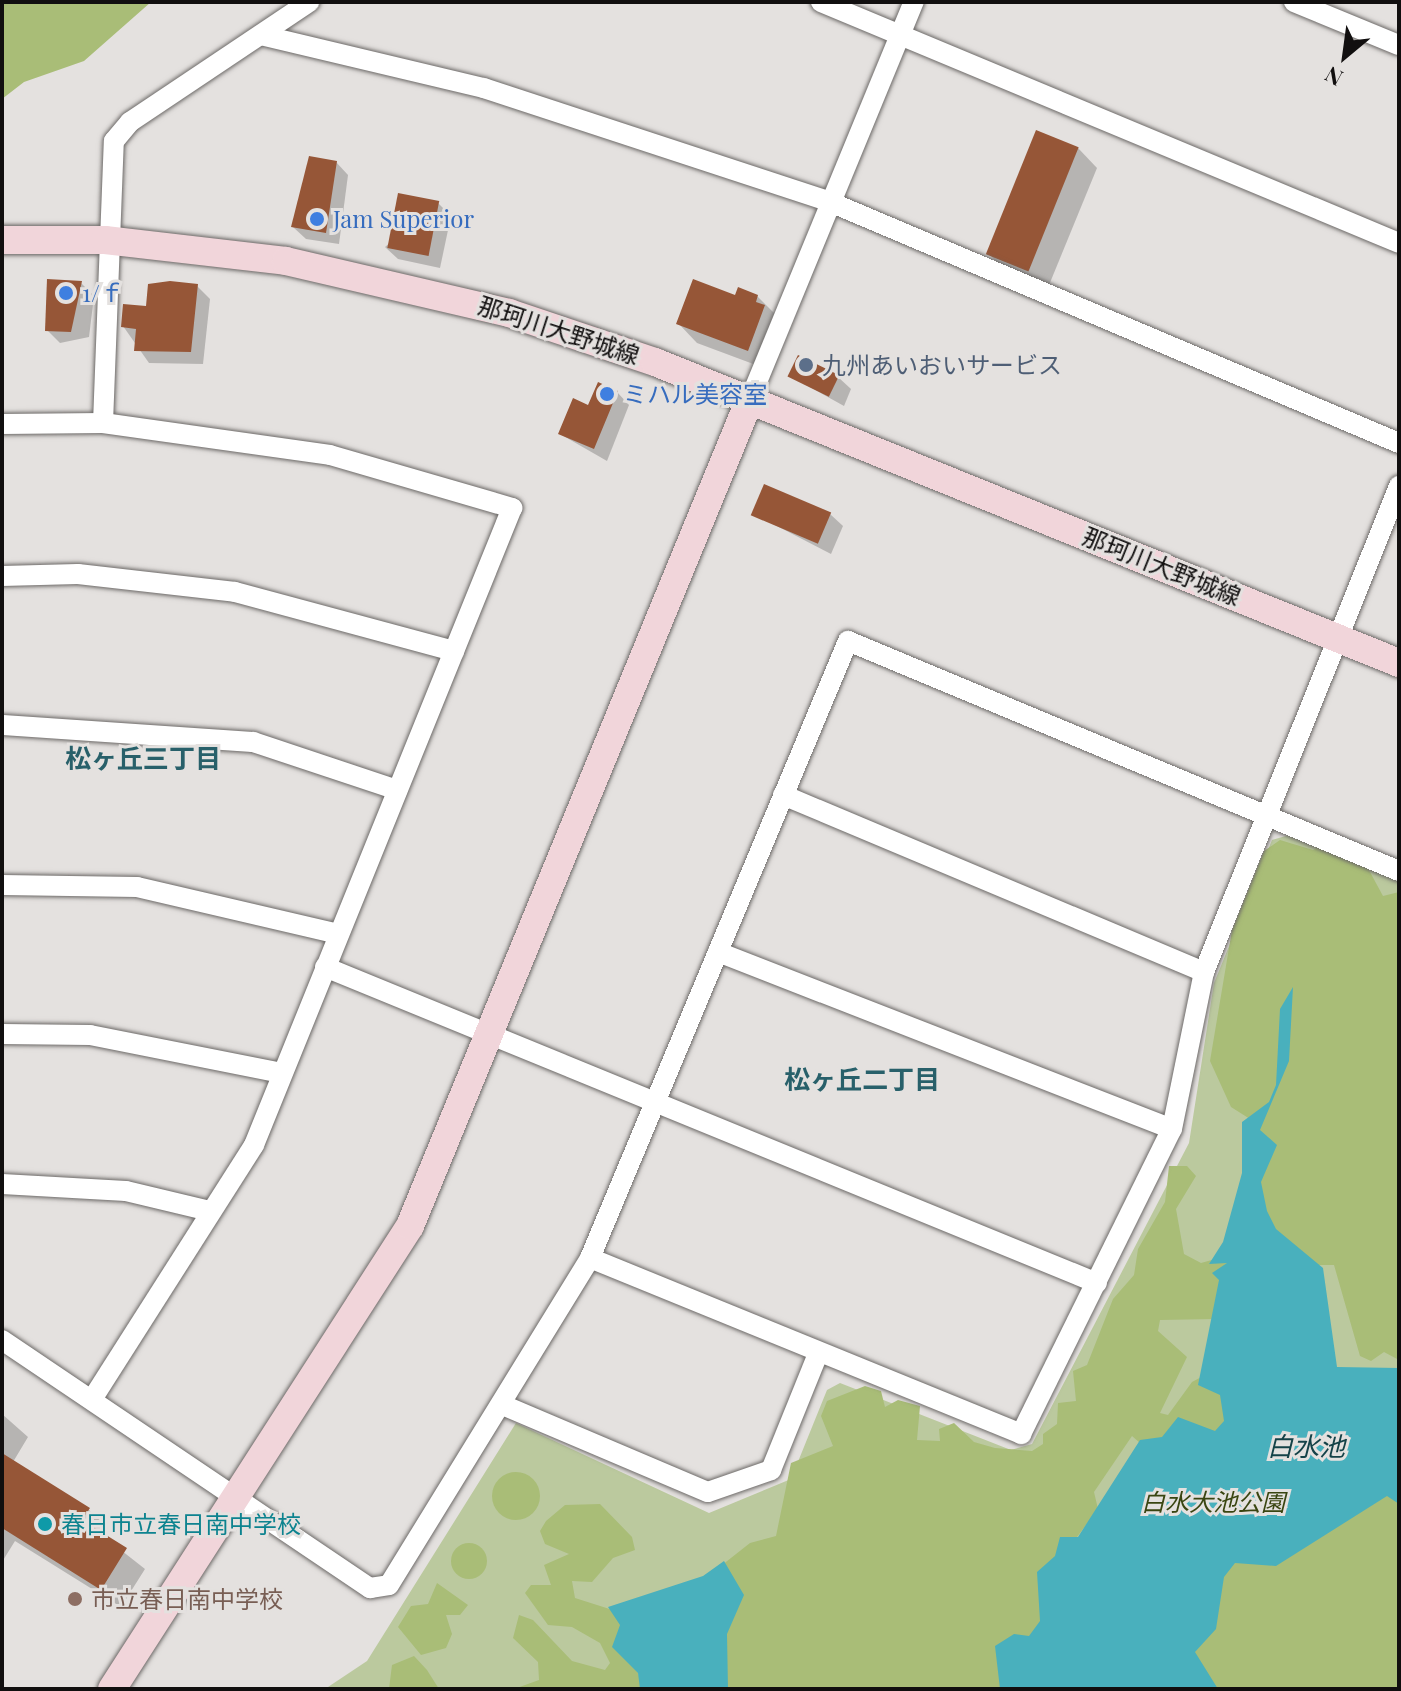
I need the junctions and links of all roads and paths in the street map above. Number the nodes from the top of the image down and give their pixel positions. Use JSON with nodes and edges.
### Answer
{"nodes":[{"id":1,"x":309,"y":2,"type":"edge"},
{"id":2,"x":821,"y":2,"type":"edge"},
{"id":3,"x":914,"y":2,"type":"edge"},
{"id":4,"x":1294,"y":2,"type":"edge"},
{"id":5,"x":902,"y":33,"type":"junction"},
{"id":6,"x":261,"y":35,"type":"junction"},
{"id":7,"x":1399,"y":45,"type":"edge"},
{"id":8,"x":830,"y":202,"type":"junction"},
{"id":9,"x":2,"y":240,"type":"edge"},
{"id":10,"x":105,"y":240,"type":"junction"},
{"id":11,"x":1399,"y":243,"type":"edge"},
{"id":12,"x":750,"y":399,"type":"junction"},
{"id":13,"x":103,"y":423,"type":"junction"},
{"id":14,"x":2,"y":424,"type":"edge"},
{"id":15,"x":1399,"y":443,"type":"edge"},
{"id":16,"x":1399,"y":486,"type":"edge"},
{"id":17,"x":2,"y":576,"type":"edge"},
{"id":18,"x":1337,"y":637,"type":"junction"},
{"id":19,"x":454,"y":651,"type":"junction"},
{"id":20,"x":1399,"y":663,"type":"edge"},
{"id":21,"x":2,"y":725,"type":"edge"},
{"id":22,"x":397,"y":790,"type":"junction"},
{"id":23,"x":783,"y":795,"type":"junction"},
{"id":24,"x":1264,"y":814,"type":"junction"},
{"id":25,"x":1399,"y":871,"type":"edge"},
{"id":26,"x":2,"y":885,"type":"edge"},
{"id":27,"x":339,"y":934,"type":"junction"},
{"id":28,"x":718,"y":952,"type":"junction"},
{"id":29,"x":325,"y":967,"type":"junction"},
{"id":30,"x":1204,"y":972,"type":"junction"},
{"id":31,"x":2,"y":1034,"type":"edge"},
{"id":32,"x":493,"y":1037,"type":"junction"},
{"id":33,"x":282,"y":1073,"type":"junction"},
{"id":34,"x":654,"y":1104,"type":"junction"},
{"id":35,"x":1172,"y":1129,"type":"junction"},
{"id":36,"x":2,"y":1184,"type":"edge"},
{"id":37,"x":210,"y":1211,"type":"junction"},
{"id":38,"x":590,"y":1258,"type":"junction"},
{"id":39,"x":1097,"y":1283,"type":"junction"},
{"id":40,"x":2,"y":1340,"type":"edge"},
{"id":41,"x":817,"y":1356,"type":"junction"},
{"id":42,"x":94,"y":1396,"type":"junction"},
{"id":43,"x":505,"y":1406,"type":"junction"},
{"id":44,"x":237,"y":1499,"type":"junction"},
{"id":45,"x":112,"y":1689,"type":"edge"}],
"edges":[{"from":1,"to":6,"type":"street"},
{"from":2,"to":5,"type":"street"},
{"from":3,"to":5,"type":"street"},
{"from":4,"to":7,"type":"street"},
{"from":5,"to":8,"type":"street"},
{"from":5,"to":11,"type":"street"},
{"from":6,"to":8,"type":"street"},
{"from":6,"to":10,"type":"street"},
{"from":8,"to":12,"type":"street"},
{"from":8,"to":15,"type":"street"},
{"from":9,"to":10,"type":"main road","name":"那珂川大野城線"},
{"from":10,"to":12,"type":"main road","name":"那珂川大野城線"},
{"from":10,"to":13,"type":"street"},
{"from":12,"to":18,"type":"main road","name":"那珂川大野城線"},
{"from":12,"to":32,"type":"main road"},
{"from":13,"to":14,"type":"street"},
{"from":13,"to":19,"type":"street"},
{"from":16,"to":18,"type":"street"},
{"from":17,"to":19,"type":"street"},
{"from":18,"to":20,"type":"main road","name":"那珂川大野城線"},
{"from":18,"to":24,"type":"street"},
{"from":19,"to":22,"type":"street"},
{"from":21,"to":22,"type":"street"},
{"from":22,"to":27,"type":"street"},
{"from":23,"to":24,"type":"street"},
{"from":23,"to":28,"type":"street"},
{"from":23,"to":30,"type":"street"},
{"from":24,"to":25,"type":"street"},
{"from":24,"to":30,"type":"street"},
{"from":26,"to":27,"type":"street"},
{"from":27,"to":29,"type":"street"},
{"from":28,"to":34,"type":"street"},
{"from":28,"to":35,"type":"street"},
{"from":29,"to":32,"type":"street"},
{"from":29,"to":33,"type":"street"},
{"from":30,"to":35,"type":"street"},
{"from":31,"to":33,"type":"street"},
{"from":32,"to":34,"type":"street"},
{"from":32,"to":44,"type":"main road"},
{"from":33,"to":37,"type":"street"},
{"from":34,"to":38,"type":"street"},
{"from":34,"to":39,"type":"street"},
{"from":35,"to":39,"type":"street"},
{"from":36,"to":37,"type":"street"},
{"from":37,"to":42,"type":"street"},
{"from":38,"to":41,"type":"street"},
{"from":38,"to":43,"type":"street"},
{"from":39,"to":41,"type":"street"},
{"from":40,"to":42,"type":"street"},
{"from":41,"to":43,"type":"street"},
{"from":42,"to":44,"type":"street"},
{"from":43,"to":44,"type":"street"},
{"from":44,"to":45,"type":"main road"}]}
